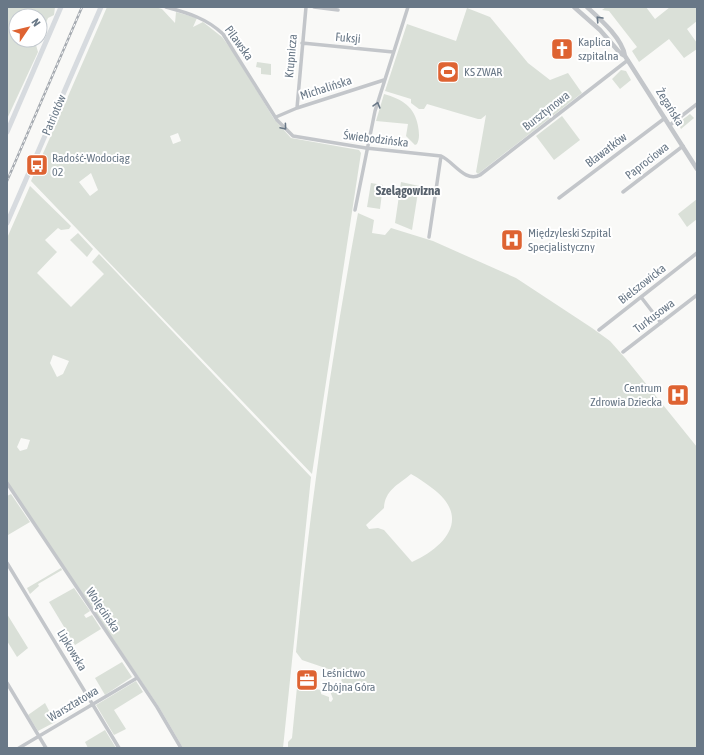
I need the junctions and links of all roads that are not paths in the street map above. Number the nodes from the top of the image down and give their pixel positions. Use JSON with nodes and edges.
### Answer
{"nodes":[{"id":1,"x":61,"y":7,"type":"edge"},
{"id":2,"x":101,"y":7,"type":"edge"},
{"id":3,"x":166,"y":7,"type":"edge"},
{"id":4,"x":306,"y":7,"type":"edge"},
{"id":5,"x":314,"y":7,"type":"edge"},
{"id":6,"x":408,"y":7,"type":"edge"},
{"id":7,"x":574,"y":7,"type":"edge"},
{"id":8,"x":587,"y":7,"type":"edge"},
{"id":9,"x":172,"y":8,"type":"edge"},
{"id":10,"x":338,"y":10,"type":"dead end"},
{"id":11,"x":302,"y":43,"type":"junction"},
{"id":12,"x":393,"y":52,"type":"junction"},
{"id":13,"x":627,"y":58,"type":"junction"},
{"id":14,"x":384,"y":80,"type":"junction"},
{"id":15,"x":697,"y":104,"type":"edge"},
{"id":16,"x":297,"y":108,"type":"junction"},
{"id":17,"x":276,"y":117,"type":"junction"},
{"id":18,"x":665,"y":118,"type":"junction"},
{"id":19,"x":670,"y":126,"type":"junction"},
{"id":20,"x":7,"y":132,"type":"edge"},
{"id":21,"x":683,"y":146,"type":"junction"},
{"id":22,"x":366,"y":148,"type":"junction"},
{"id":23,"x":441,"y":156,"type":"junction"},
{"id":24,"x":697,"y":169,"type":"edge"},
{"id":25,"x":476,"y":177,"type":"joint"},
{"id":26,"x":623,"y":192,"type":"dead end"},
{"id":27,"x":560,"y":198,"type":"dead end"},
{"id":28,"x":355,"y":210,"type":"dead end"},
{"id":29,"x":7,"y":223,"type":"edge"},
{"id":30,"x":429,"y":237,"type":"dead end"},
{"id":31,"x":697,"y":253,"type":"edge"},
{"id":32,"x":697,"y":295,"type":"edge"},
{"id":33,"x":641,"y":297,"type":"junction"},
{"id":34,"x":661,"y":323,"type":"junction"},
{"id":35,"x":599,"y":330,"type":"dead end"},
{"id":36,"x":623,"y":352,"type":"dead end"},
{"id":37,"x":7,"y":483,"type":"edge"},
{"id":38,"x":7,"y":563,"type":"edge"},
{"id":39,"x":137,"y":678,"type":"junction"},
{"id":40,"x":7,"y":683,"type":"edge"},
{"id":41,"x":92,"y":704,"type":"junction"},
{"id":42,"x":39,"y":736,"type":"junction"},
{"id":43,"x":19,"y":748,"type":"edge"},
{"id":44,"x":46,"y":748,"type":"edge"},
{"id":45,"x":119,"y":748,"type":"edge"},
{"id":46,"x":181,"y":748,"type":"edge"}],
"edges":[{"from":1,"to":20,"type":"main road"},
{"from":2,"to":29,"type":"main road","name":"Patriotów"},
{"from":3,"to":9,"type":"street","name":"Pilawska"},
{"from":4,"to":11,"type":"street","name":"Krupnicza"},
{"from":5,"to":10,"type":"street"},
{"from":6,"to":12,"type":"street"},
{"from":7,"to":13,"type":"street","name":"Żegańska"},
{"from":13,"to":8,"type":"street","name":"Żegańska","one_way":true},
{"from":9,"to":17,"type":"street","name":"Pilawska"},
{"from":11,"to":12,"type":"street","name":"Fuksji"},
{"from":11,"to":16,"type":"street","name":"Krupnicza"},
{"from":12,"to":14,"type":"street"},
{"from":13,"to":18,"type":"street","name":"Żegańska"},
{"from":13,"to":25,"type":"street","name":"Bursztynowa"},
{"from":14,"to":16,"type":"street","name":"Michalińska"},
{"from":22,"to":14,"type":"street","one_way":true},
{"from":15,"to":19,"type":"street"},
{"from":16,"to":17,"type":"street","name":"Michalińska"},
{"from":17,"to":22,"type":"street","name":"Świebodzińska","one_way":true},
{"from":18,"to":19,"type":"street","name":"Żegańska"},
{"from":18,"to":27,"type":"street","name":"Bławatków"},
{"from":19,"to":21,"type":"street","name":"Żegańska"},
{"from":21,"to":24,"type":"street","name":"Żegańska"},
{"from":21,"to":26,"type":"street","name":"Paprociowa"},
{"from":22,"to":23,"type":"street","name":"Świebodzińska"},
{"from":22,"to":28,"type":"street"},
{"from":23,"to":25,"type":"street","name":"Świebodzińska"},
{"from":23,"to":30,"type":"street"},
{"from":31,"to":33,"type":"street","name":"Bielszowicka"},
{"from":32,"to":34,"type":"street","name":"Turkusowa"},
{"from":33,"to":34,"type":"street"},
{"from":33,"to":35,"type":"street","name":"Bielszowicka"},
{"from":34,"to":36,"type":"street","name":"Turkusowa"},
{"from":37,"to":39,"type":"street","name":"Wolęcińska"},
{"from":38,"to":41,"type":"street","name":"Lipkowska"},
{"from":39,"to":41,"type":"street","name":"Warsztatowa"},
{"from":39,"to":46,"type":"street","name":"Wolęcińska"},
{"from":40,"to":42,"type":"street"},
{"from":41,"to":42,"type":"street","name":"Warsztatowa"},
{"from":41,"to":45,"type":"street","name":"Lipkowska"},
{"from":42,"to":43,"type":"street","name":"Warsztatowa"},
{"from":42,"to":44,"type":"street"}]}
